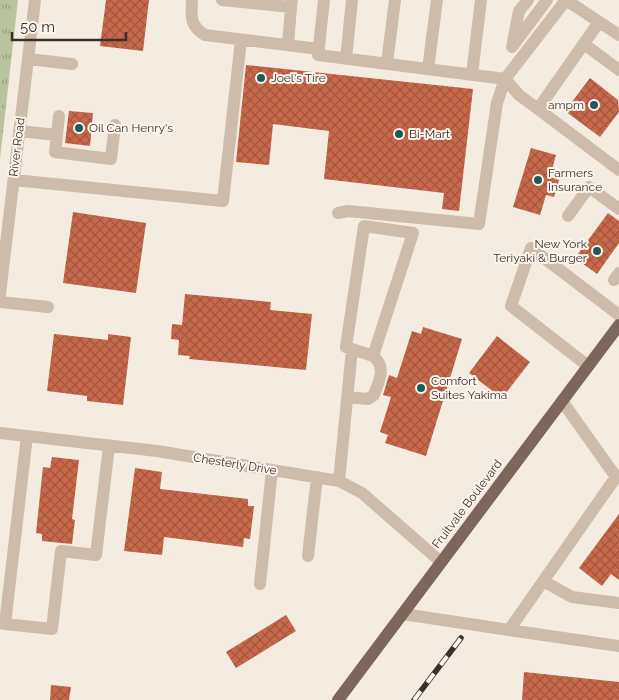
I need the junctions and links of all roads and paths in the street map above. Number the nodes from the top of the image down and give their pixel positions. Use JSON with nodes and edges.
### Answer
{"nodes":[{"id":1,"x":35,"y":0,"type":"edge"},
{"id":2,"x":192,"y":0,"type":"edge"},
{"id":3,"x":222,"y":0,"type":"edge"},
{"id":4,"x":324,"y":0,"type":"edge"},
{"id":5,"x":352,"y":0,"type":"edge"},
{"id":6,"x":395,"y":0,"type":"edge"},
{"id":7,"x":437,"y":0,"type":"edge"},
{"id":8,"x":481,"y":0,"type":"edge"},
{"id":9,"x":528,"y":0,"type":"edge"},
{"id":10,"x":547,"y":0,"type":"edge"},
{"id":11,"x":566,"y":0,"type":"edge"},
{"id":12,"x":292,"y":4,"type":"edge"},
{"id":13,"x":599,"y":22,"type":"junction"},
{"id":14,"x":619,"y":35,"type":"edge"},
{"id":15,"x":241,"y":40,"type":"junction"},
{"id":16,"x":584,"y":44,"type":"junction"},
{"id":17,"x":288,"y":45,"type":"junction"},
{"id":18,"x":319,"y":49,"type":"junction"},
{"id":19,"x":28,"y":58,"type":"junction"},
{"id":20,"x":346,"y":58,"type":"junction"},
{"id":21,"x":72,"y":64,"type":"dead end"},
{"id":22,"x":387,"y":64,"type":"junction"},
{"id":23,"x":428,"y":69,"type":"junction"},
{"id":24,"x":619,"y":70,"type":"edge"},
{"id":25,"x":472,"y":74,"type":"junction"},
{"id":26,"x":505,"y":79,"type":"junction"},
{"id":27,"x":538,"y":109,"type":"junction"},
{"id":28,"x":60,"y":116,"type":"dead end"},
{"id":29,"x":114,"y":124,"type":"dead end"},
{"id":30,"x":19,"y":131,"type":"junction"},
{"id":31,"x":57,"y":135,"type":"junction"},
{"id":32,"x":619,"y":170,"type":"edge"},
{"id":33,"x":14,"y":180,"type":"junction"},
{"id":34,"x":619,"y":209,"type":"edge"},
{"id":35,"x":338,"y":213,"type":"dead end"},
{"id":36,"x":568,"y":216,"type":"dead end"},
{"id":37,"x":0,"y":294,"type":"edge"},
{"id":38,"x":0,"y":302,"type":"edge"},
{"id":39,"x":48,"y":307,"type":"dead end"},
{"id":40,"x":619,"y":315,"type":"edge"},
{"id":41,"x":619,"y":325,"type":"edge"},
{"id":42,"x":352,"y":349,"type":"junction"},
{"id":43,"x":373,"y":356,"type":"junction"},
{"id":44,"x":588,"y":366,"type":"junction"},
{"id":45,"x":348,"y":397,"type":"junction"},
{"id":46,"x":562,"y":401,"type":"junction"},
{"id":47,"x":0,"y":434,"type":"edge"},
{"id":48,"x":27,"y":436,"type":"junction"},
{"id":49,"x":109,"y":446,"type":"junction"},
{"id":50,"x":272,"y":470,"type":"junction"},
{"id":51,"x":317,"y":477,"type":"junction"},
{"id":52,"x":339,"y":480,"type":"junction"},
{"id":53,"x":308,"y":556,"type":"dead end"},
{"id":54,"x":441,"y":562,"type":"junction"},
{"id":55,"x":543,"y":581,"type":"junction"},
{"id":56,"x":260,"y":584,"type":"dead end"},
{"id":57,"x":619,"y":603,"type":"edge"},
{"id":58,"x":402,"y":614,"type":"junction"},
{"id":59,"x":2,"y":624,"type":"edge"},
{"id":60,"x":509,"y":630,"type":"junction"},
{"id":61,"x":619,"y":646,"type":"edge"},
{"id":62,"x":338,"y":700,"type":"edge"}],
"edges":[{"from":1,"to":19,"type":"street","name":"River Road"},
{"from":2,"to":15,"type":"street"},
{"from":3,"to":12,"type":"street"},
{"from":4,"to":18,"type":"street"},
{"from":5,"to":20,"type":"street"},
{"from":6,"to":22,"type":"street"},
{"from":7,"to":23,"type":"street"},
{"from":8,"to":25,"type":"street"},
{"from":9,"to":10,"type":"street"},
{"from":11,"to":13,"type":"street"},
{"from":11,"to":26,"type":"street"},
{"from":12,"to":17,"type":"street"},
{"from":13,"to":14,"type":"street"},
{"from":13,"to":16,"type":"street"},
{"from":15,"to":17,"type":"street"},
{"from":15,"to":33,"type":"street"},
{"from":16,"to":24,"type":"street"},
{"from":16,"to":27,"type":"street"},
{"from":17,"to":18,"type":"street"},
{"from":18,"to":20,"type":"street"},
{"from":19,"to":21,"type":"street"},
{"from":19,"to":30,"type":"street","name":"River Road"},
{"from":20,"to":22,"type":"street"},
{"from":22,"to":23,"type":"street"},
{"from":23,"to":25,"type":"street"},
{"from":25,"to":26,"type":"street"},
{"from":26,"to":27,"type":"street"},
{"from":26,"to":35,"type":"street"},
{"from":27,"to":32,"type":"street"},
{"from":28,"to":31,"type":"street"},
{"from":29,"to":31,"type":"street"},
{"from":30,"to":31,"type":"street"},
{"from":30,"to":33,"type":"street","name":"River Road"},
{"from":33,"to":37,"type":"street","name":"River Road"},
{"from":34,"to":36,"type":"street"},
{"from":38,"to":39,"type":"street"},
{"from":40,"to":44,"type":"street"},
{"from":41,"to":44,"type":"main road","name":"Fruitvale Boulevard"},
{"from":42,"to":43,"type":"street"},
{"from":42,"to":43,"type":"street"},
{"from":42,"to":45,"type":"street"},
{"from":43,"to":45,"type":"street"},
{"from":44,"to":46,"type":"main road","name":"Fruitvale Boulevard"},
{"from":45,"to":52,"type":"street"},
{"from":46,"to":54,"type":"main road","name":"Fruitvale Boulevard"},
{"from":46,"to":55,"type":"street"},
{"from":47,"to":48,"type":"street","name":"Chesterly Drive"},
{"from":48,"to":49,"type":"street","name":"Chesterly Drive"},
{"from":48,"to":59,"type":"street"},
{"from":49,"to":50,"type":"street","name":"Chesterly Drive"},
{"from":49,"to":59,"type":"street"},
{"from":50,"to":51,"type":"street","name":"Chesterly Drive"},
{"from":50,"to":56,"type":"street"},
{"from":51,"to":52,"type":"street","name":"Chesterly Drive"},
{"from":51,"to":53,"type":"street"},
{"from":52,"to":54,"type":"street","name":"Chesterly Drive"},
{"from":54,"to":58,"type":"main road","name":"Fruitvale Boulevard"},
{"from":55,"to":57,"type":"street"},
{"from":55,"to":60,"type":"street"},
{"from":58,"to":60,"type":"street"},
{"from":58,"to":62,"type":"main road","name":"Fruitvale Boulevard"},
{"from":60,"to":61,"type":"street"}]}
